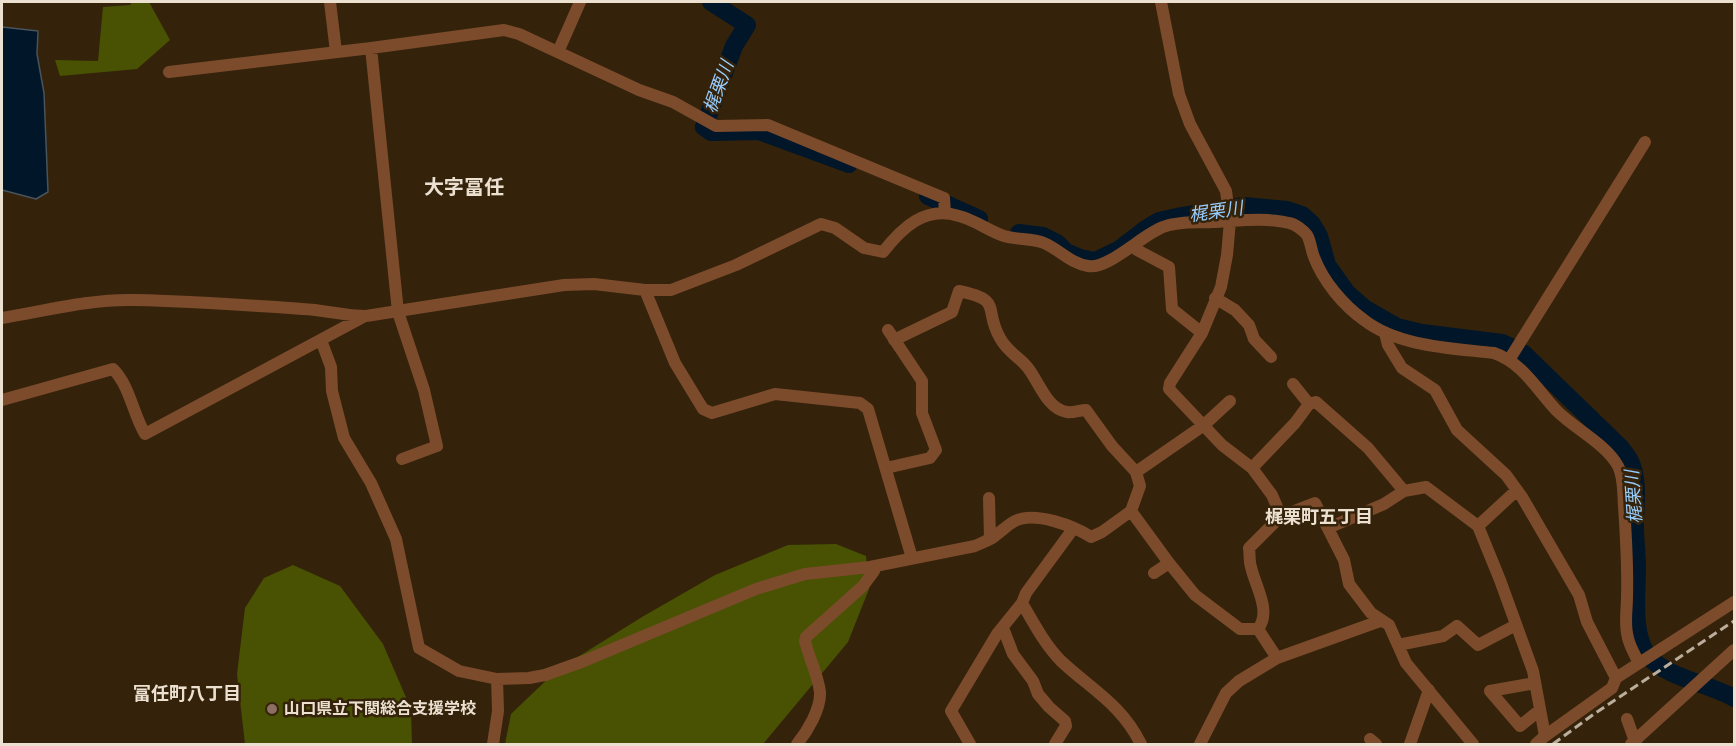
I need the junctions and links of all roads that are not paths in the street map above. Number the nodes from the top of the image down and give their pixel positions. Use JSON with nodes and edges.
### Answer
{"nodes":[{"id":1,"x":330,"y":2,"type":"edge"},
{"id":2,"x":580,"y":2,"type":"edge"},
{"id":3,"x":1161,"y":2,"type":"edge"},
{"id":4,"x":371,"y":48,"type":"junction"},
{"id":5,"x":336,"y":52,"type":"junction"},
{"id":6,"x":558,"y":52,"type":"junction"},
{"id":7,"x":169,"y":72,"type":"dead end"},
{"id":8,"x":1645,"y":142,"type":"dead end"},
{"id":9,"x":945,"y":213,"type":"junction"},
{"id":10,"x":1230,"y":219,"type":"junction"},
{"id":11,"x":1134,"y":246,"type":"junction"},
{"id":12,"x":645,"y":290,"type":"junction"},
{"id":13,"x":1215,"y":298,"type":"junction"},
{"id":14,"x":398,"y":312,"type":"junction"},
{"id":15,"x":366,"y":316,"type":"junction"},
{"id":16,"x":2,"y":318,"type":"edge"},
{"id":17,"x":1202,"y":333,"type":"junction"},
{"id":18,"x":1385,"y":333,"type":"junction"},
{"id":19,"x":321,"y":340,"type":"junction"},
{"id":20,"x":1271,"y":357,"type":"dead end"},
{"id":21,"x":1509,"y":358,"type":"junction"},
{"id":22,"x":1293,"y":384,"type":"dead end"},
{"id":23,"x":2,"y":400,"type":"edge"},
{"id":24,"x":1230,"y":401,"type":"dead end"},
{"id":25,"x":1309,"y":404,"type":"junction"},
{"id":26,"x":1204,"y":425,"type":"junction"},
{"id":27,"x":402,"y":459,"type":"dead end"},
{"id":28,"x":886,"y":468,"type":"junction"},
{"id":29,"x":1252,"y":468,"type":"junction"},
{"id":30,"x":1136,"y":472,"type":"junction"},
{"id":31,"x":1517,"y":490,"type":"junction"},
{"id":32,"x":1404,"y":491,"type":"junction"},
{"id":33,"x":989,"y":498,"type":"dead end"},
{"id":34,"x":1131,"y":511,"type":"junction"},
{"id":35,"x":1281,"y":516,"type":"junction"},
{"id":36,"x":1478,"y":526,"type":"junction"},
{"id":37,"x":1329,"y":528,"type":"junction"},
{"id":38,"x":1073,"y":529,"type":"junction"},
{"id":39,"x":990,"y":539,"type":"junction"},
{"id":40,"x":912,"y":558,"type":"junction"},
{"id":41,"x":1169,"y":563,"type":"junction"},
{"id":42,"x":870,"y":567,"type":"junction"},
{"id":43,"x":1154,"y":573,"type":"dead end"},
{"id":44,"x":1734,"y":602,"type":"edge"},
{"id":45,"x":1022,"y":603,"type":"junction"},
{"id":46,"x":1380,"y":621,"type":"junction"},
{"id":47,"x":1516,"y":625,"type":"junction"},
{"id":48,"x":1003,"y":628,"type":"junction"},
{"id":49,"x":1258,"y":629,"type":"junction"},
{"id":50,"x":1398,"y":645,"type":"junction"},
{"id":51,"x":1734,"y":650,"type":"edge"},
{"id":52,"x":1277,"y":658,"type":"junction"},
{"id":53,"x":1641,"y":662,"type":"junction"},
{"id":54,"x":1616,"y":678,"type":"junction"},
{"id":55,"x":497,"y":679,"type":"junction"},
{"id":56,"x":1535,"y":683,"type":"junction"},
{"id":57,"x":1428,"y":690,"type":"junction"},
{"id":58,"x":1540,"y":710,"type":"junction"},
{"id":59,"x":1627,"y":719,"type":"dead end"},
{"id":60,"x":1540,"y":740,"type":"edge"},
{"id":61,"x":1634,"y":743,"type":"edge"},
{"id":62,"x":493,"y":744,"type":"edge"},
{"id":63,"x":797,"y":744,"type":"edge"},
{"id":64,"x":970,"y":744,"type":"edge"},
{"id":65,"x":1055,"y":744,"type":"edge"},
{"id":66,"x":1141,"y":744,"type":"edge"},
{"id":67,"x":1200,"y":744,"type":"edge"},
{"id":68,"x":1410,"y":744,"type":"edge"},
{"id":69,"x":1473,"y":744,"type":"edge"}],
"edges":[{"from":1,"to":5,"type":"street"},
{"from":2,"to":6,"type":"street"},
{"from":3,"to":10,"type":"street"},
{"from":4,"to":5,"type":"street"},
{"from":4,"to":6,"type":"street"},
{"from":4,"to":14,"type":"street"},
{"from":5,"to":7,"type":"street"},
{"from":6,"to":9,"type":"street"},
{"from":8,"to":21,"type":"street"},
{"from":9,"to":11,"type":"street"},
{"from":9,"to":12,"type":"street"},
{"from":10,"to":11,"type":"street"},
{"from":10,"to":13,"type":"street"},
{"from":10,"to":18,"type":"street"},
{"from":11,"to":17,"type":"street"},
{"from":12,"to":14,"type":"street"},
{"from":12,"to":28,"type":"street"},
{"from":13,"to":17,"type":"street"},
{"from":13,"to":20,"type":"street"},
{"from":14,"to":15,"type":"street"},
{"from":14,"to":27,"type":"street"},
{"from":15,"to":16,"type":"street"},
{"from":15,"to":19,"type":"street"},
{"from":17,"to":26,"type":"street"},
{"from":18,"to":21,"type":"street"},
{"from":18,"to":31,"type":"street"},
{"from":19,"to":23,"type":"street"},
{"from":19,"to":55,"type":"street"},
{"from":21,"to":53,"type":"street"},
{"from":22,"to":25,"type":"street"},
{"from":24,"to":26,"type":"street"},
{"from":25,"to":29,"type":"street"},
{"from":25,"to":32,"type":"street"},
{"from":26,"to":29,"type":"street"},
{"from":26,"to":30,"type":"street"},
{"from":28,"to":30,"type":"street"},
{"from":28,"to":40,"type":"street"},
{"from":29,"to":35,"type":"street"},
{"from":30,"to":34,"type":"street"},
{"from":31,"to":36,"type":"street"},
{"from":31,"to":54,"type":"street"},
{"from":32,"to":36,"type":"street"},
{"from":32,"to":37,"type":"street"},
{"from":33,"to":39,"type":"street"},
{"from":34,"to":38,"type":"street"},
{"from":34,"to":41,"type":"street"},
{"from":35,"to":37,"type":"street"},
{"from":35,"to":49,"type":"street"},
{"from":36,"to":47,"type":"street"},
{"from":37,"to":46,"type":"street"},
{"from":38,"to":39,"type":"street"},
{"from":38,"to":45,"type":"street"},
{"from":39,"to":40,"type":"street"},
{"from":40,"to":42,"type":"street"},
{"from":41,"to":43,"type":"street"},
{"from":41,"to":49,"type":"street"},
{"from":42,"to":55,"type":"street"},
{"from":42,"to":63,"type":"street"},
{"from":44,"to":53,"type":"street"},
{"from":45,"to":48,"type":"street"},
{"from":45,"to":66,"type":"street"},
{"from":46,"to":50,"type":"street"},
{"from":46,"to":52,"type":"street"},
{"from":47,"to":50,"type":"street"},
{"from":47,"to":56,"type":"street"},
{"from":48,"to":64,"type":"street"},
{"from":48,"to":65,"type":"street"},
{"from":49,"to":52,"type":"street"},
{"from":50,"to":57,"type":"street"},
{"from":51,"to":61,"type":"street"},
{"from":52,"to":67,"type":"street"},
{"from":53,"to":54,"type":"street"},
{"from":54,"to":60,"type":"street"},
{"from":55,"to":62,"type":"street"},
{"from":56,"to":58,"type":"street"},
{"from":56,"to":58,"type":"street"},
{"from":57,"to":68,"type":"street"},
{"from":57,"to":69,"type":"street"},
{"from":58,"to":60,"type":"street"},
{"from":59,"to":61,"type":"street"}]}
